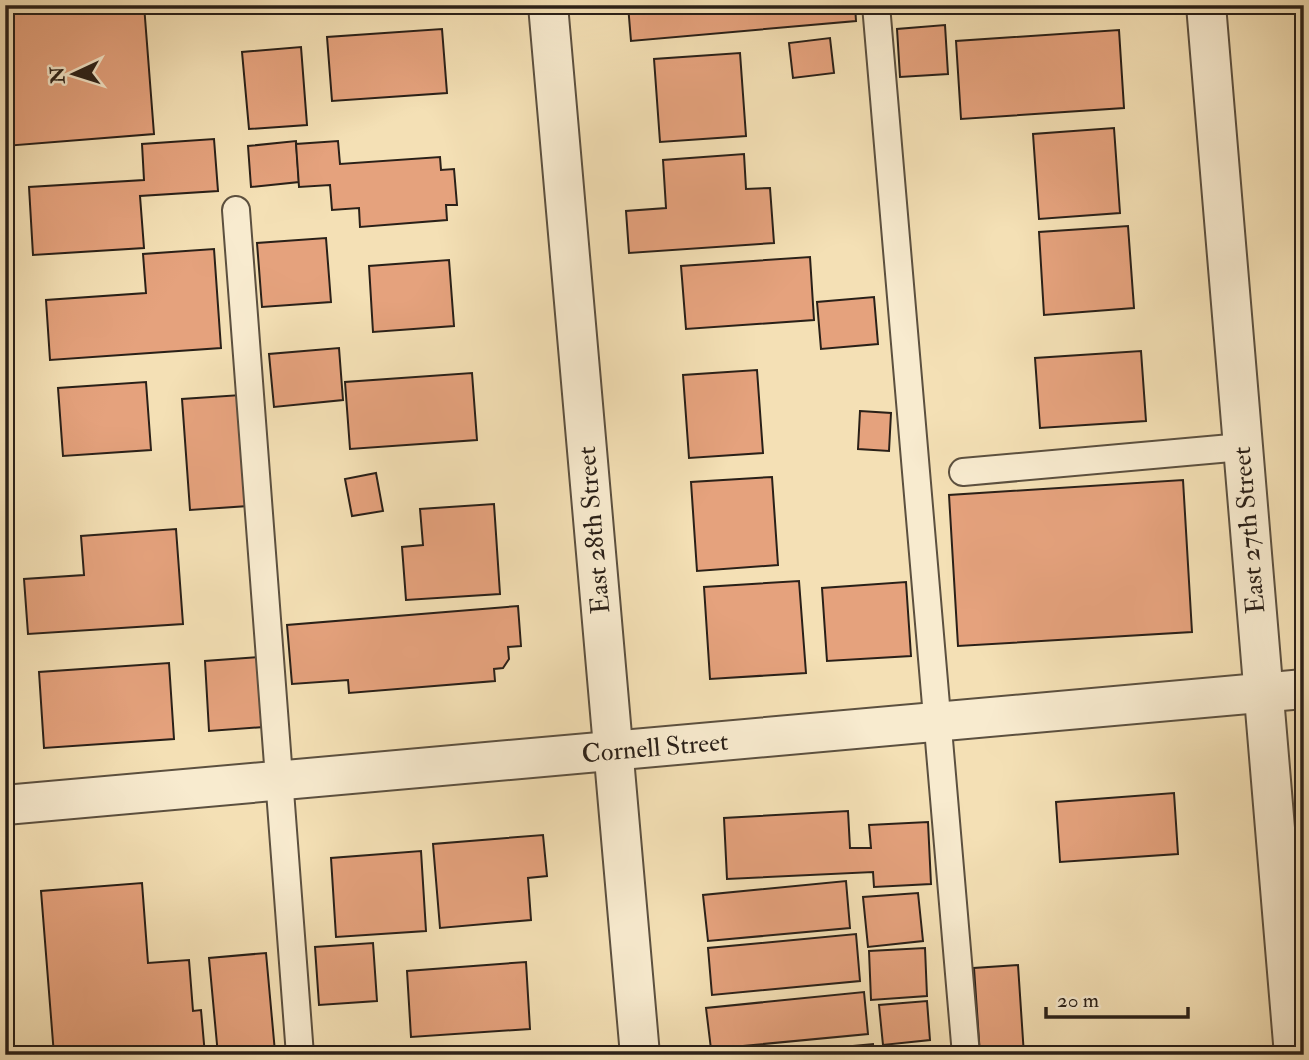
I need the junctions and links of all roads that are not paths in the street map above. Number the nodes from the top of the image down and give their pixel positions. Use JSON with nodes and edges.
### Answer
{"nodes":[{"id":1,"x":548,"y":5,"type":"edge"},
{"id":2,"x":876,"y":5,"type":"edge"},
{"id":3,"x":1206,"y":5,"type":"edge"},
{"id":4,"x":236,"y":210,"type":"dead end"},
{"id":5,"x":1242,"y":447,"type":"junction"},
{"id":6,"x":963,"y":472,"type":"dead end"},
{"id":7,"x":1304,"y":689,"type":"edge"},
{"id":8,"x":1262,"y":692,"type":"junction"},
{"id":9,"x":937,"y":722,"type":"junction"},
{"id":10,"x":613,"y":752,"type":"junction"},
{"id":11,"x":279,"y":782,"type":"junction"},
{"id":12,"x":5,"y":805,"type":"edge"},
{"id":13,"x":300,"y":1055,"type":"edge"},
{"id":14,"x":640,"y":1055,"type":"edge"},
{"id":15,"x":966,"y":1055,"type":"edge"},
{"id":16,"x":1294,"y":1055,"type":"edge"}],
"edges":[{"from":1,"to":10,"type":"street","name":"East 28th Street"},
{"from":2,"to":9,"type":"lane"},
{"from":3,"to":5,"type":"street","name":"East 27th Street"},
{"from":4,"to":11,"type":"lane"},
{"from":5,"to":6,"type":"lane"},
{"from":5,"to":8,"type":"street","name":"East 27th Street"},
{"from":7,"to":8,"type":"street","name":"Cornell Street"},
{"from":8,"to":9,"type":"street","name":"Cornell Street"},
{"from":8,"to":16,"type":"street","name":"East 27th Street"},
{"from":9,"to":10,"type":"street","name":"Cornell Street"},
{"from":9,"to":15,"type":"lane"},
{"from":10,"to":11,"type":"street","name":"Cornell Street"},
{"from":10,"to":14,"type":"street","name":"East 28th Street"},
{"from":11,"to":12,"type":"street","name":"Cornell Street"},
{"from":11,"to":13,"type":"lane"}]}
